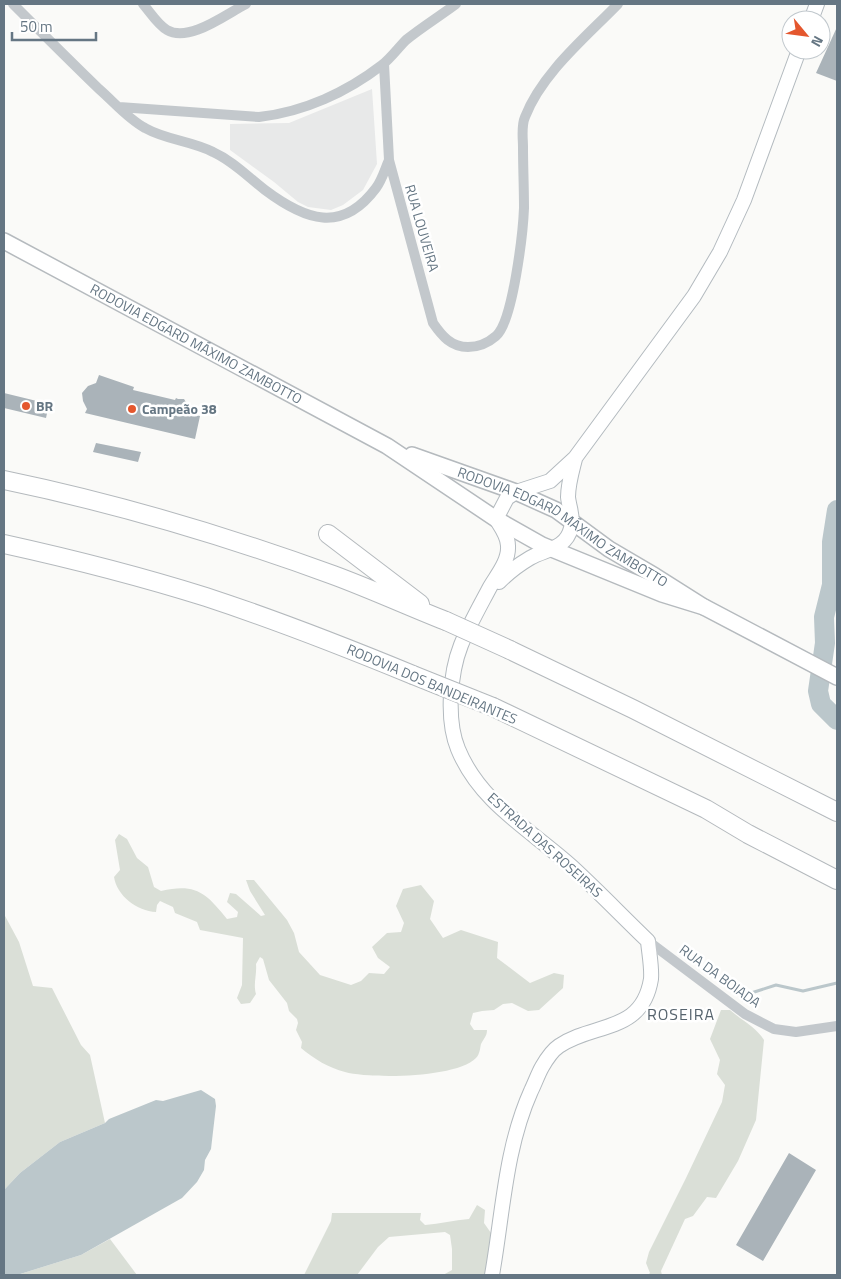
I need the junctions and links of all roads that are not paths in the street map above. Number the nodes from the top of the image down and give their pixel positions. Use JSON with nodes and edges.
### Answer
{"nodes":[{"id":1,"x":12,"y":4,"type":"edge"},
{"id":2,"x":143,"y":4,"type":"edge"},
{"id":3,"x":246,"y":4,"type":"edge"},
{"id":4,"x":456,"y":4,"type":"edge"},
{"id":5,"x":618,"y":4,"type":"edge"},
{"id":6,"x":795,"y":60,"type":"edge"},
{"id":7,"x":384,"y":64,"type":"junction"},
{"id":8,"x":119,"y":107,"type":"junction"},
{"id":9,"x":390,"y":160,"type":"junction"},
{"id":10,"x":4,"y":241,"type":"edge"},
{"id":11,"x":388,"y":446,"type":"junction"},
{"id":12,"x":575,"y":458,"type":"junction"},
{"id":13,"x":4,"y":480,"type":"edge"},
{"id":14,"x":516,"y":492,"type":"junction"},
{"id":15,"x":496,"y":519,"type":"junction"},
{"id":16,"x":572,"y":521,"type":"junction"},
{"id":17,"x":328,"y":534,"type":"dead end"},
{"id":18,"x":4,"y":544,"type":"edge"},
{"id":19,"x":554,"y":550,"type":"junction"},
{"id":20,"x":485,"y":596,"type":"junction"},
{"id":21,"x":704,"y":607,"type":"junction"},
{"id":22,"x":443,"y":620,"type":"junction"},
{"id":23,"x":837,"y":677,"type":"edge"},
{"id":24,"x":837,"y":812,"type":"edge"},
{"id":25,"x":837,"y":880,"type":"edge"},
{"id":26,"x":648,"y":941,"type":"junction"},
{"id":27,"x":837,"y":1026,"type":"edge"},
{"id":28,"x":492,"y":1275,"type":"edge"}],
"edges":[{"from":1,"to":8,"type":"street"},
{"from":2,"to":3,"type":"street"},
{"from":4,"to":7,"type":"street"},
{"from":5,"to":9,"type":"street","name":"RUA LOUVEIRA"},
{"from":6,"to":12,"type":"street"},
{"from":7,"to":8,"type":"street"},
{"from":7,"to":9,"type":"street","name":"RUA LOUVEIRA"},
{"from":8,"to":9,"type":"street"},
{"from":10,"to":11,"type":"main road","name":"RODOVIA EDGARD MÁXIMO ZAMBOTTO"},
{"from":11,"to":14,"type":"main road","name":"RODOVIA EDGARD MÁXIMO ZAMBOTTO"},
{"from":11,"to":15,"type":"main road","name":"RODOVIA EDGARD MÁXIMO ZAMBOTTO"},
{"from":12,"to":14,"type":"street"},
{"from":12,"to":16,"type":"street"},
{"from":13,"to":22,"type":"highway"},
{"from":14,"to":15,"type":"street"},
{"from":14,"to":16,"type":"main road","name":"RODOVIA EDGARD MÁXIMO ZAMBOTTO"},
{"from":15,"to":19,"type":"main road","name":"RODOVIA EDGARD MÁXIMO ZAMBOTTO"},
{"from":15,"to":20,"type":"street","name":"ESTRADA DAS ROSEIRAS"},
{"from":16,"to":19,"type":"street"},
{"from":16,"to":21,"type":"main road","name":"RODOVIA EDGARD MÁXIMO ZAMBOTTO"},
{"from":17,"to":22,"type":"highway"},
{"from":18,"to":25,"type":"highway","name":"RODOVIA DOS BANDEIRANTES","bridge":true},
{"from":19,"to":20,"type":"street","name":"ESTRADA DAS ROSEIRAS"},
{"from":19,"to":21,"type":"main road","name":"RODOVIA EDGARD MÁXIMO ZAMBOTTO"},
{"from":20,"to":26,"type":"street","name":"ESTRADA DAS ROSEIRAS"},
{"from":21,"to":23,"type":"main road","name":"RODOVIA EDGARD MÁXIMO ZAMBOTTO"},
{"from":22,"to":24,"type":"highway","bridge":true},
{"from":26,"to":27,"type":"street","name":"RUA DA BOIADA"},
{"from":26,"to":28,"type":"street"}]}
